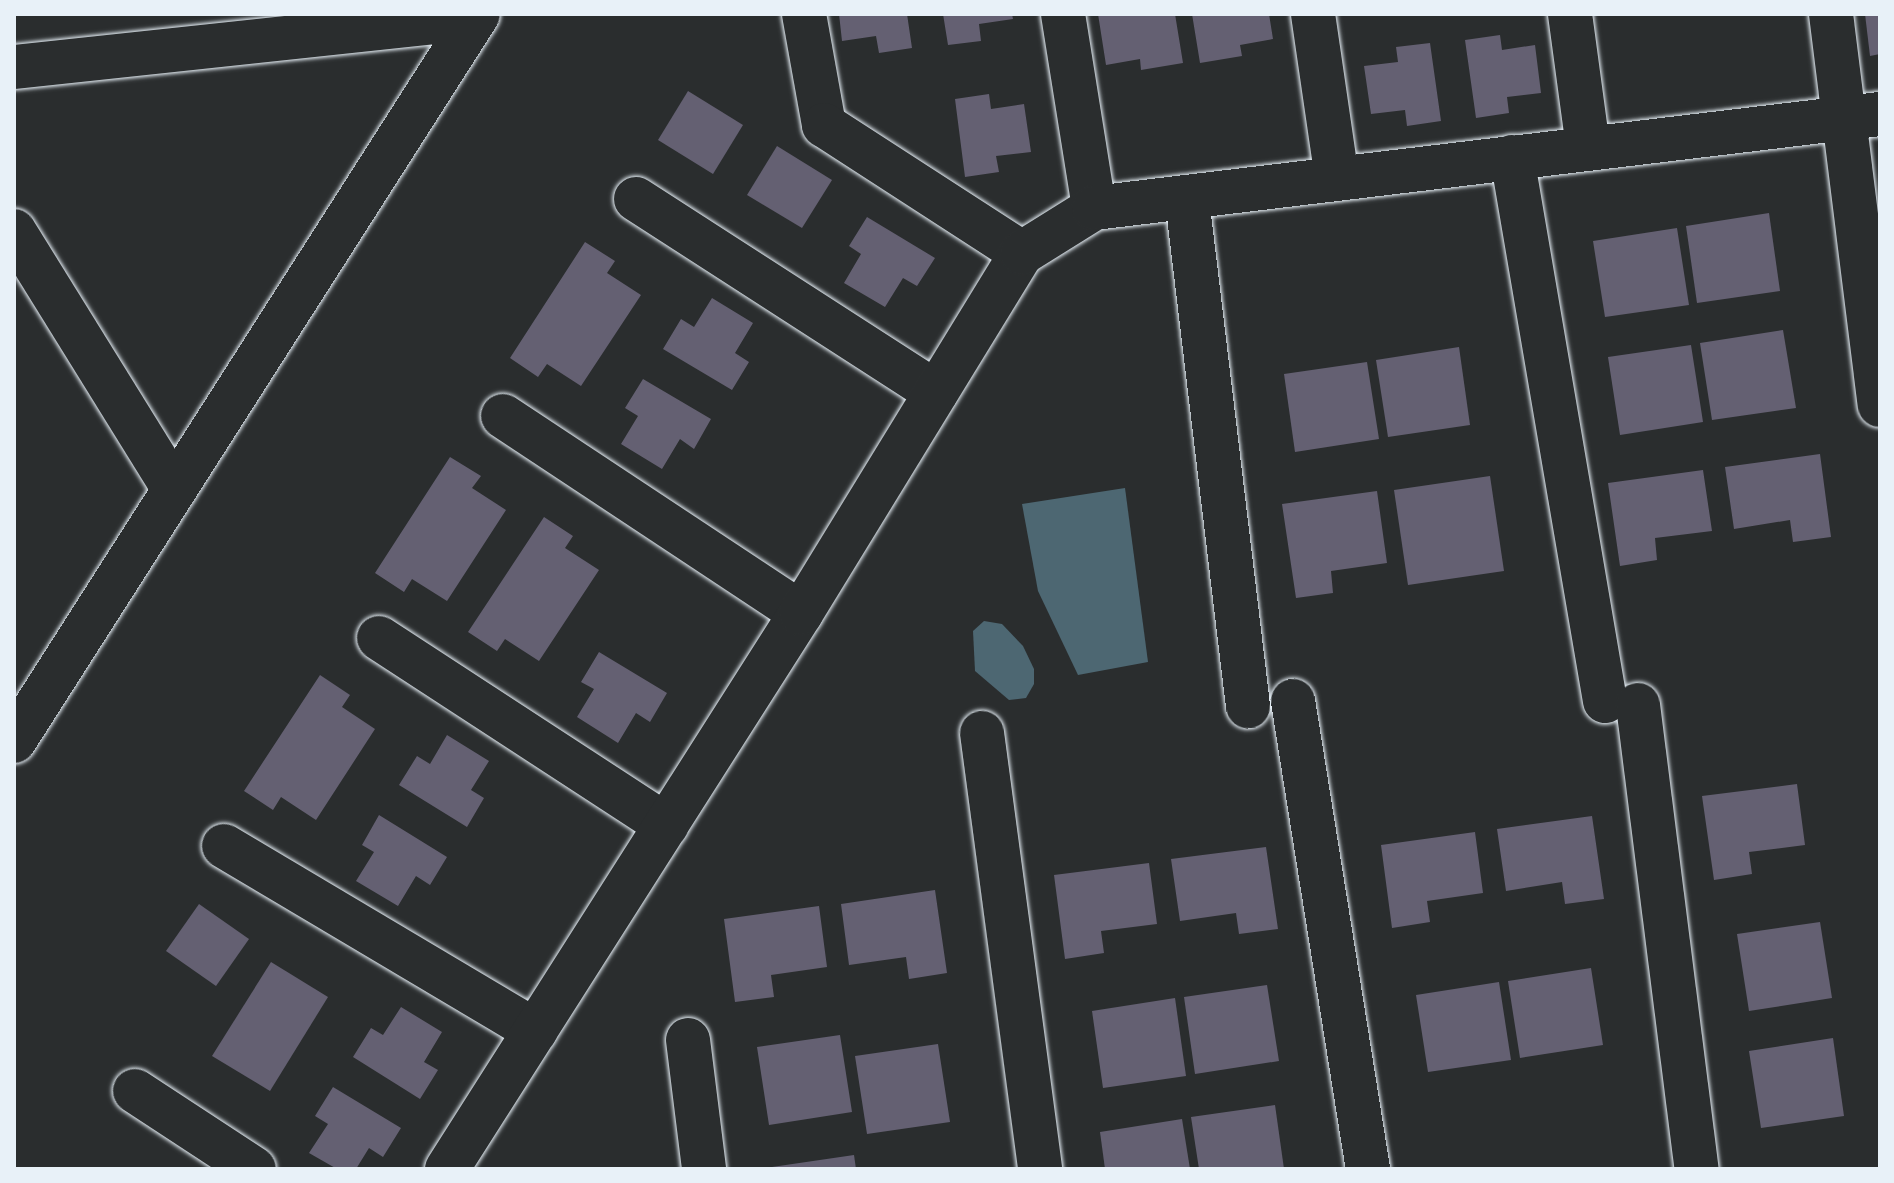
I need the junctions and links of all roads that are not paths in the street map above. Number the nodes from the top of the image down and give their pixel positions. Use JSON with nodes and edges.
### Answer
{"nodes":[{"id":1,"x":804,"y":14,"type":"edge"},
{"id":2,"x":1063,"y":14,"type":"edge"},
{"id":3,"x":1313,"y":14,"type":"edge"},
{"id":4,"x":1570,"y":14,"type":"edge"},
{"id":5,"x":1831,"y":14,"type":"edge"},
{"id":6,"x":476,"y":16,"type":"edge"},
{"id":7,"x":14,"y":67,"type":"edge"},
{"id":8,"x":1862,"y":116,"type":"edge"},
{"id":9,"x":1588,"y":147,"type":"junction"},
{"id":10,"x":1512,"y":157,"type":"junction"},
{"id":11,"x":1337,"y":178,"type":"junction"},
{"id":12,"x":636,"y":199,"type":"dead end"},
{"id":13,"x":1187,"y":199,"type":"junction"},
{"id":14,"x":1094,"y":208,"type":"junction"},
{"id":15,"x":14,"y":231,"type":"edge"},
{"id":16,"x":1022,"y":253,"type":"junction"},
{"id":17,"x":936,"y":392,"type":"junction"},
{"id":18,"x":1880,"y":405,"type":"edge"},
{"id":19,"x":503,"y":416,"type":"dead end"},
{"id":20,"x":174,"y":489,"type":"junction"},
{"id":21,"x":801,"y":613,"type":"junction"},
{"id":22,"x":379,"y":638,"type":"dead end"},
{"id":23,"x":1293,"y":701,"type":"dead end"},
{"id":24,"x":1248,"y":706,"type":"dead end"},
{"id":25,"x":17,"y":726,"type":"edge"},
{"id":26,"x":982,"y":733,"type":"dead end"},
{"id":27,"x":666,"y":825,"type":"junction"},
{"id":28,"x":224,"y":846,"type":"dead end"},
{"id":29,"x":535,"y":1031,"type":"junction"},
{"id":30,"x":688,"y":1040,"type":"dead end"},
{"id":31,"x":505,"y":1078,"type":"junction"},
{"id":32,"x":135,"y":1091,"type":"dead end"},
{"id":33,"x":254,"y":1169,"type":"edge"},
{"id":34,"x":447,"y":1169,"type":"edge"},
{"id":35,"x":480,"y":1169,"type":"edge"},
{"id":36,"x":704,"y":1169,"type":"edge"},
{"id":37,"x":1040,"y":1169,"type":"edge"},
{"id":38,"x":1368,"y":1169,"type":"edge"},
{"id":39,"x":1697,"y":1169,"type":"edge"}],
"edges":[{"from":1,"to":16,"type":"street"},
{"from":2,"to":14,"type":"street"},
{"from":3,"to":11,"type":"street"},
{"from":4,"to":9,"type":"street"},
{"from":5,"to":8,"type":"street"},
{"from":6,"to":7,"type":"street"},
{"from":6,"to":20,"type":"street"},
{"from":8,"to":9,"type":"street"},
{"from":8,"to":18,"type":"street"},
{"from":9,"to":10,"type":"street"},
{"from":10,"to":11,"type":"street"},
{"from":10,"to":39,"type":"street"},
{"from":11,"to":13,"type":"street"},
{"from":12,"to":17,"type":"street"},
{"from":13,"to":14,"type":"street"},
{"from":13,"to":24,"type":"street"},
{"from":14,"to":16,"type":"street"},
{"from":15,"to":20,"type":"street"},
{"from":16,"to":17,"type":"street"},
{"from":17,"to":21,"type":"street"},
{"from":19,"to":21,"type":"street"},
{"from":20,"to":25,"type":"street"},
{"from":21,"to":27,"type":"street"},
{"from":22,"to":27,"type":"street"},
{"from":23,"to":38,"type":"street"},
{"from":26,"to":37,"type":"street"},
{"from":27,"to":29,"type":"street"},
{"from":28,"to":29,"type":"street"},
{"from":29,"to":31,"type":"street"},
{"from":30,"to":36,"type":"street"},
{"from":31,"to":34,"type":"street"},
{"from":31,"to":35,"type":"street"},
{"from":32,"to":33,"type":"street"}]}
